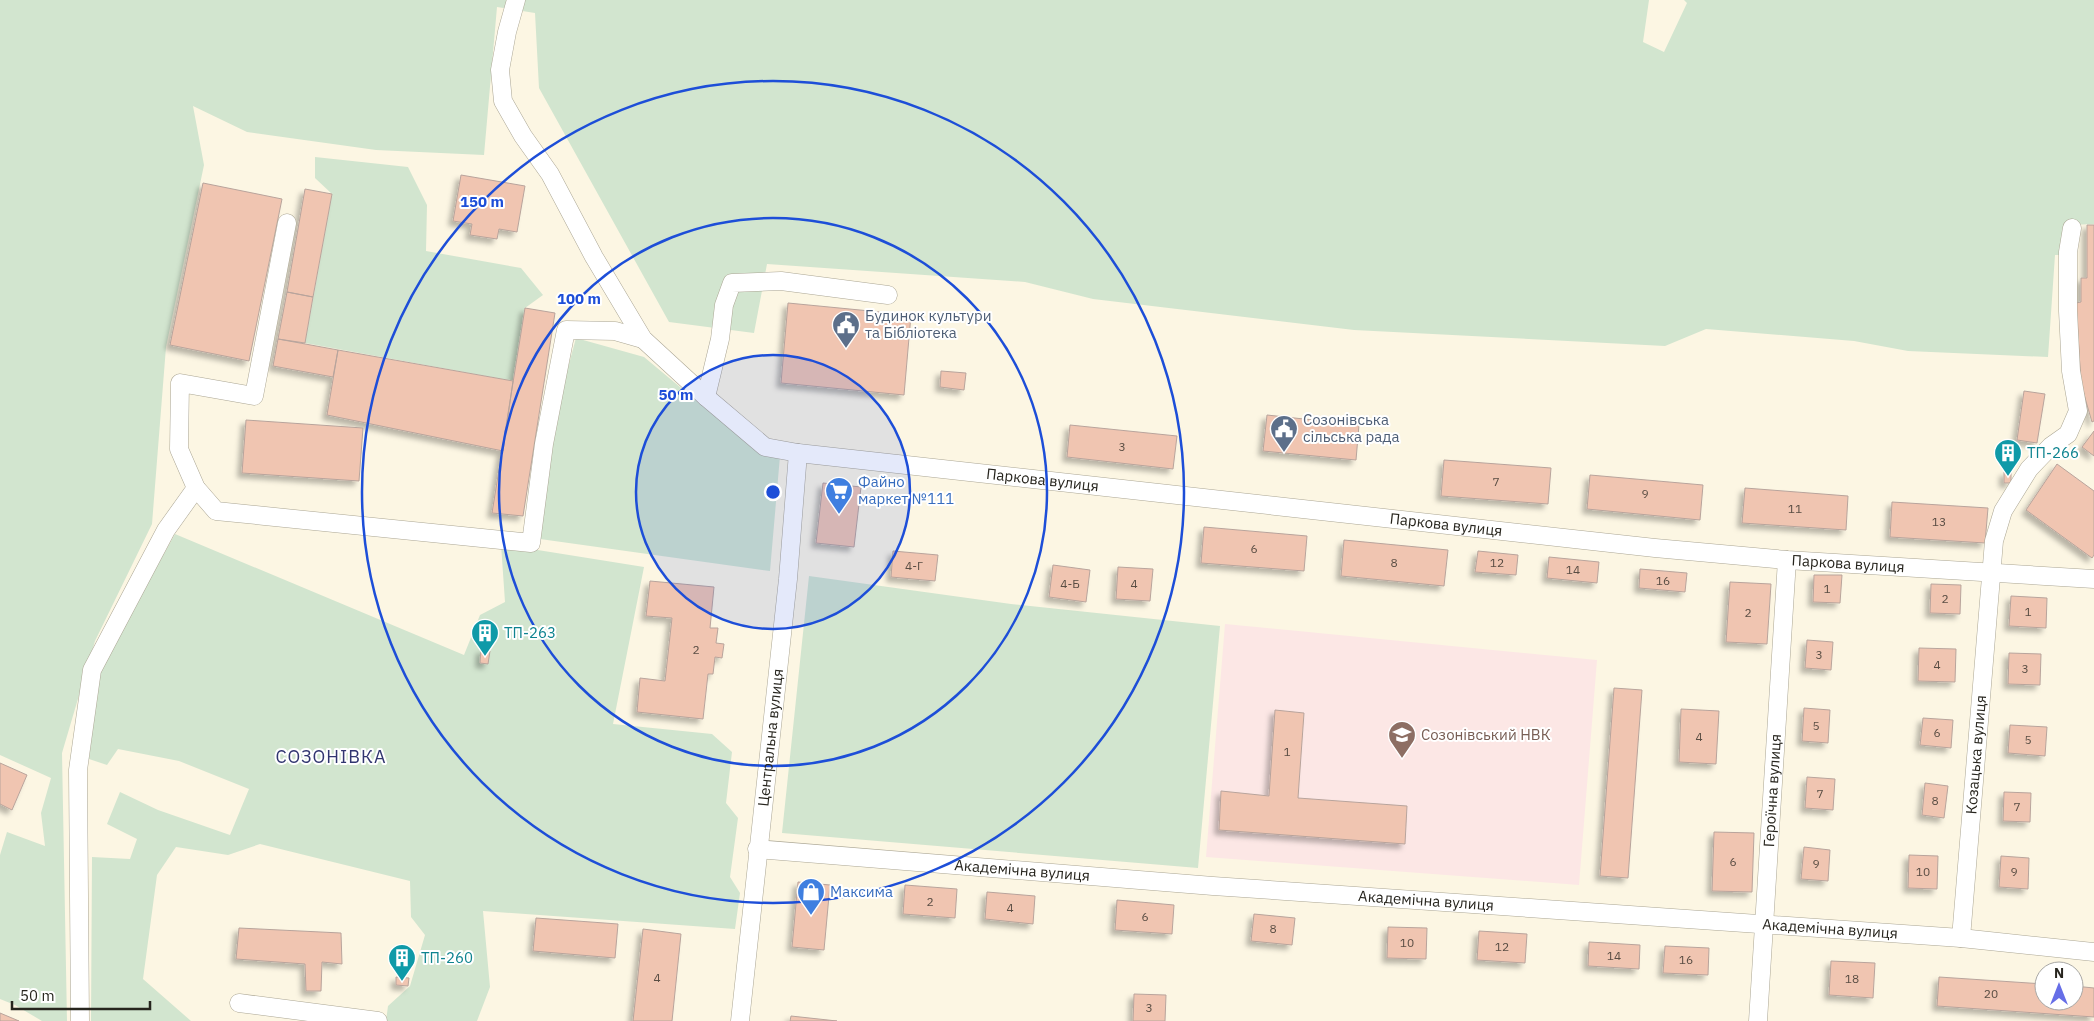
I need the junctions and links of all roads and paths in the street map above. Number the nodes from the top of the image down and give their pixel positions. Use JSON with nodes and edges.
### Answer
{"nodes":[{"id":1,"x":516,"y":0,"type":"edge"},
{"id":2,"x":287,"y":223,"type":"dead end"},
{"id":3,"x":2072,"y":228,"type":"dead end"},
{"id":4,"x":888,"y":295,"type":"dead end"},
{"id":5,"x":644,"y":339,"type":"junction"},
{"id":6,"x":706,"y":397,"type":"junction"},
{"id":7,"x":798,"y":453,"type":"junction"},
{"id":8,"x":196,"y":488,"type":"junction"},
{"id":9,"x":1787,"y":560,"type":"junction"},
{"id":10,"x":1990,"y":572,"type":"junction"},
{"id":11,"x":2094,"y":580,"type":"edge"},
{"id":12,"x":757,"y":849,"type":"junction"},
{"id":13,"x":1763,"y":924,"type":"junction"},
{"id":14,"x":1960,"y":938,"type":"junction"},
{"id":15,"x":2094,"y":952,"type":"edge"},
{"id":16,"x":239,"y":1003,"type":"dead end"},
{"id":17,"x":80,"y":1021,"type":"edge"},
{"id":18,"x":378,"y":1021,"type":"edge"},
{"id":19,"x":740,"y":1021,"type":"edge"},
{"id":20,"x":1758,"y":1021,"type":"edge"}],
"edges":[{"from":1,"to":5,"type":"street"},
{"from":2,"to":8,"type":"street"},
{"from":3,"to":10,"type":"street","name":"Козацька вулиця"},
{"from":4,"to":6,"type":"street"},
{"from":5,"to":6,"type":"street","name":"Паркова вулиця"},
{"from":5,"to":8,"type":"street"},
{"from":6,"to":7,"type":"street","name":"Паркова вулиця"},
{"from":7,"to":9,"type":"street","name":"Паркова вулиця"},
{"from":7,"to":12,"type":"street","name":"Центральна вулиця"},
{"from":8,"to":17,"type":"street"},
{"from":9,"to":10,"type":"street","name":"Паркова вулиця"},
{"from":9,"to":13,"type":"street","name":"Героїчна вулиця"},
{"from":10,"to":11,"type":"street","name":"Паркова вулиця"},
{"from":10,"to":14,"type":"street","name":"Козацька вулиця"},
{"from":12,"to":13,"type":"street","name":"Академічна вулиця"},
{"from":12,"to":19,"type":"street","name":"Центральна вулиця"},
{"from":13,"to":14,"type":"street","name":"Академічна вулиця"},
{"from":13,"to":20,"type":"street","name":"Героїчна вулиця"},
{"from":14,"to":15,"type":"street","name":"Академічна вулиця"},
{"from":16,"to":18,"type":"street"}]}
